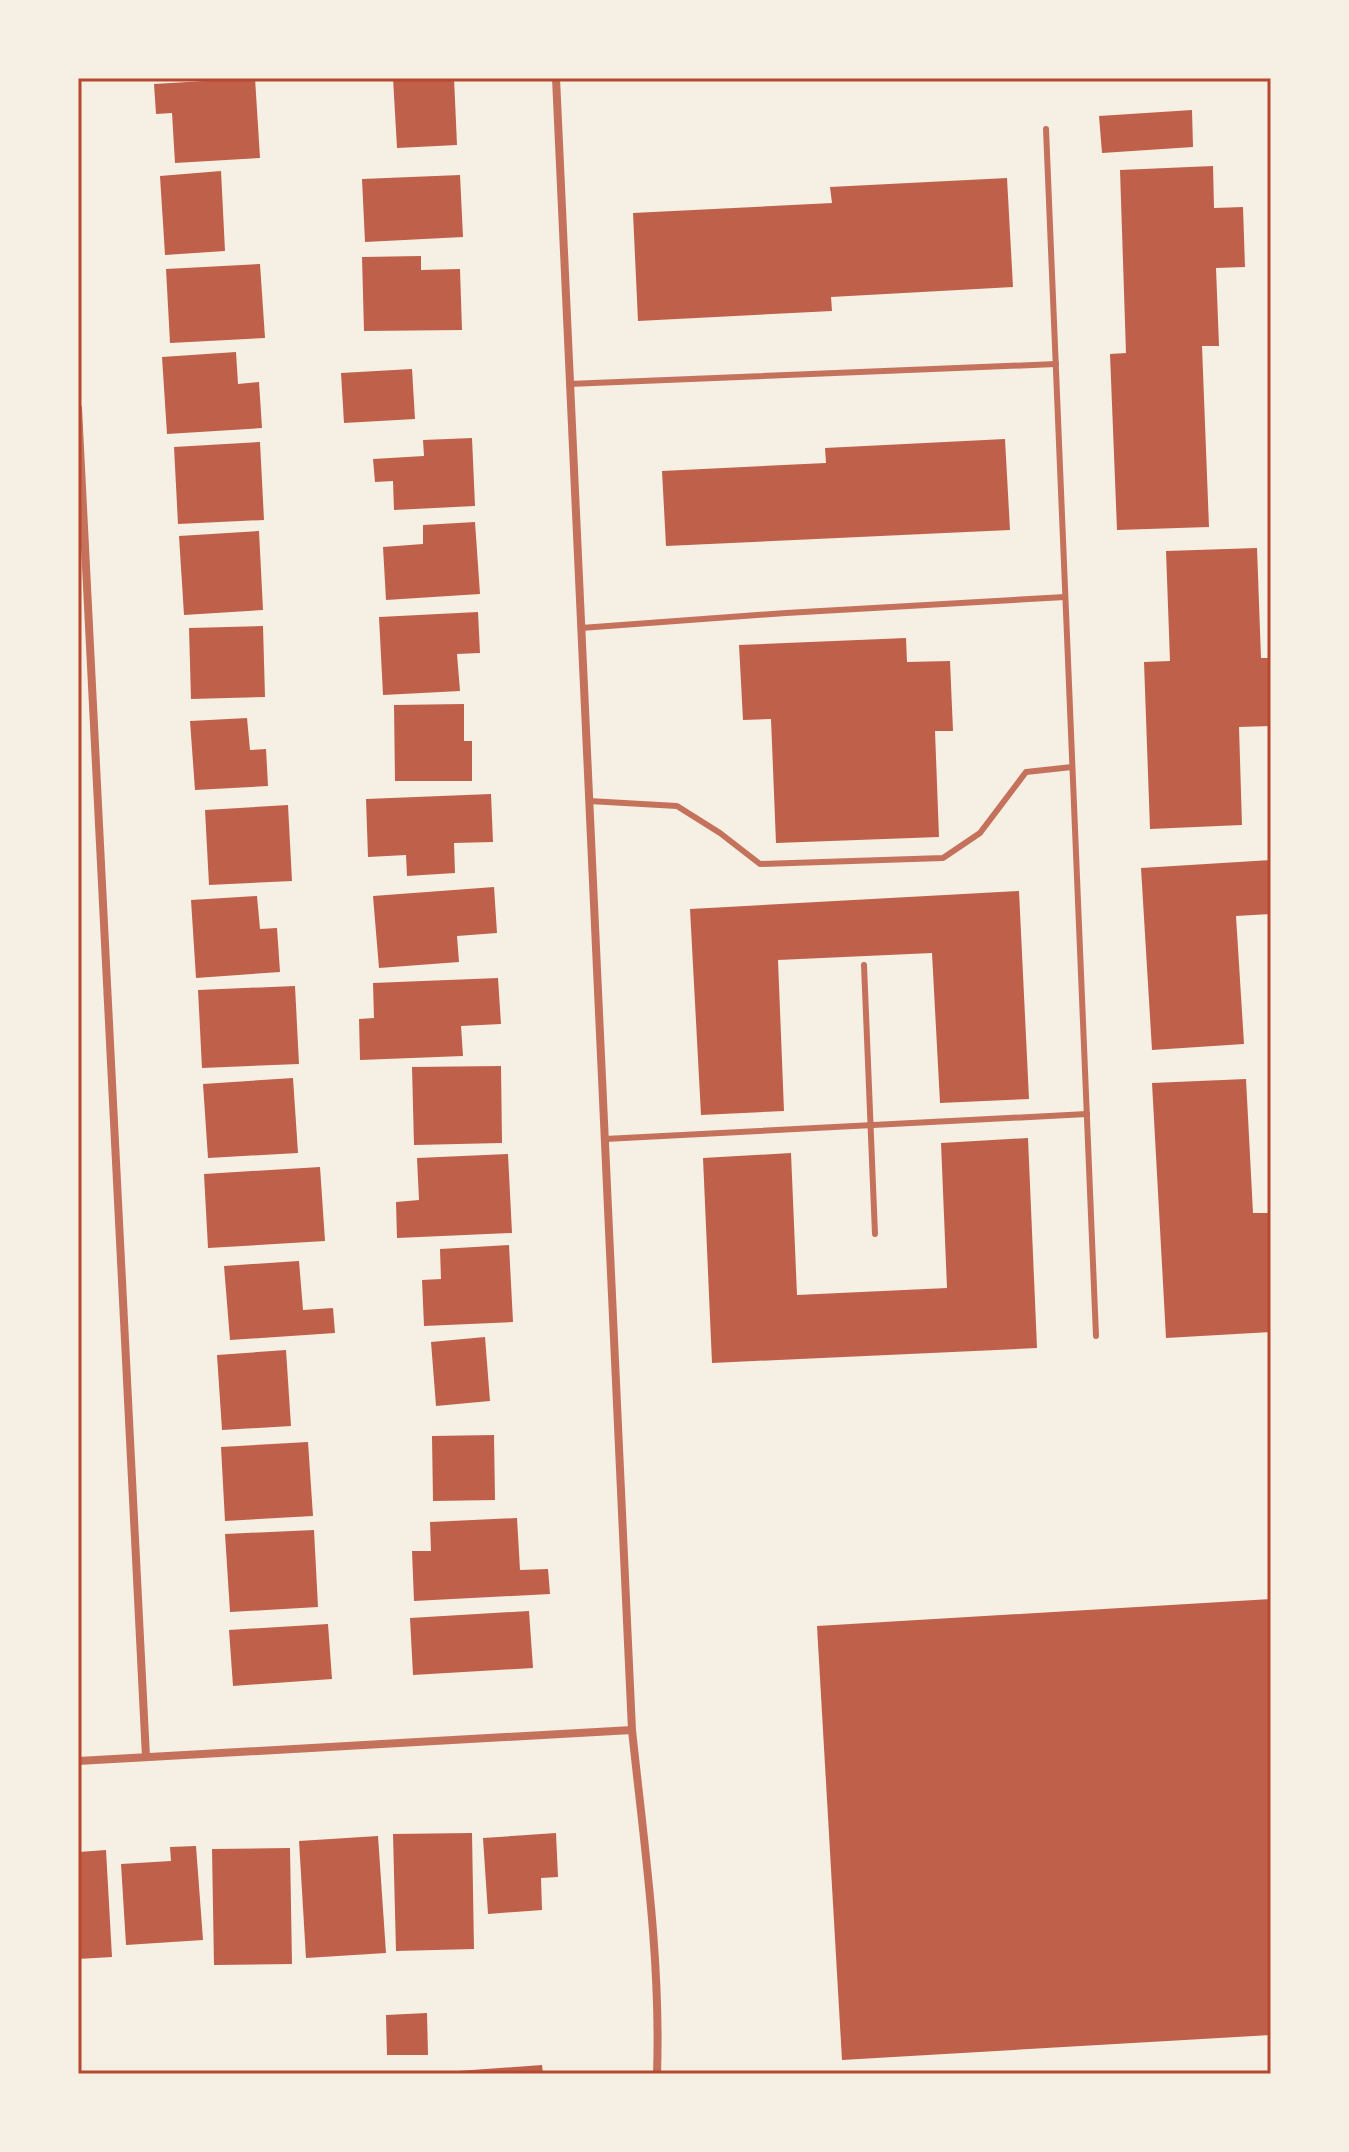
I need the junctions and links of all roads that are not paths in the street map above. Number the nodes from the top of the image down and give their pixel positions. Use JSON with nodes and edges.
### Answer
{"nodes":[{"id":1,"x":556,"y":78,"type":"edge"},
{"id":2,"x":1046,"y":129,"type":"dead end"},
{"id":3,"x":1056,"y":364,"type":"junction"},
{"id":4,"x":569,"y":384,"type":"junction"},
{"id":5,"x":78,"y":408,"type":"edge"},
{"id":6,"x":1065,"y":597,"type":"junction"},
{"id":7,"x":581,"y":628,"type":"junction"},
{"id":8,"x":1072,"y":767,"type":"junction"},
{"id":9,"x":589,"y":801,"type":"junction"},
{"id":10,"x":864,"y":965,"type":"dead end"},
{"id":11,"x":1087,"y":1114,"type":"junction"},
{"id":12,"x":869,"y":1125,"type":"junction"},
{"id":13,"x":605,"y":1139,"type":"junction"},
{"id":14,"x":875,"y":1234,"type":"dead end"},
{"id":15,"x":1096,"y":1336,"type":"dead end"},
{"id":16,"x":632,"y":1730,"type":"junction"},
{"id":17,"x":146,"y":1757,"type":"junction"},
{"id":18,"x":78,"y":1761,"type":"edge"},
{"id":19,"x":657,"y":2074,"type":"edge"}],
"edges":[{"from":1,"to":4,"type":"street"},
{"from":2,"to":3,"type":"lane"},
{"from":3,"to":4,"type":"lane"},
{"from":3,"to":6,"type":"lane"},
{"from":4,"to":7,"type":"street"},
{"from":5,"to":17,"type":"street"},
{"from":6,"to":7,"type":"lane"},
{"from":6,"to":8,"type":"lane"},
{"from":7,"to":9,"type":"street"},
{"from":8,"to":9,"type":"lane"},
{"from":8,"to":11,"type":"lane"},
{"from":9,"to":13,"type":"street"},
{"from":10,"to":12,"type":"lane"},
{"from":11,"to":12,"type":"lane"},
{"from":11,"to":15,"type":"lane"},
{"from":12,"to":13,"type":"lane"},
{"from":12,"to":14,"type":"lane"},
{"from":13,"to":16,"type":"street"},
{"from":16,"to":17,"type":"street"},
{"from":16,"to":19,"type":"street"},
{"from":17,"to":18,"type":"street"}]}
